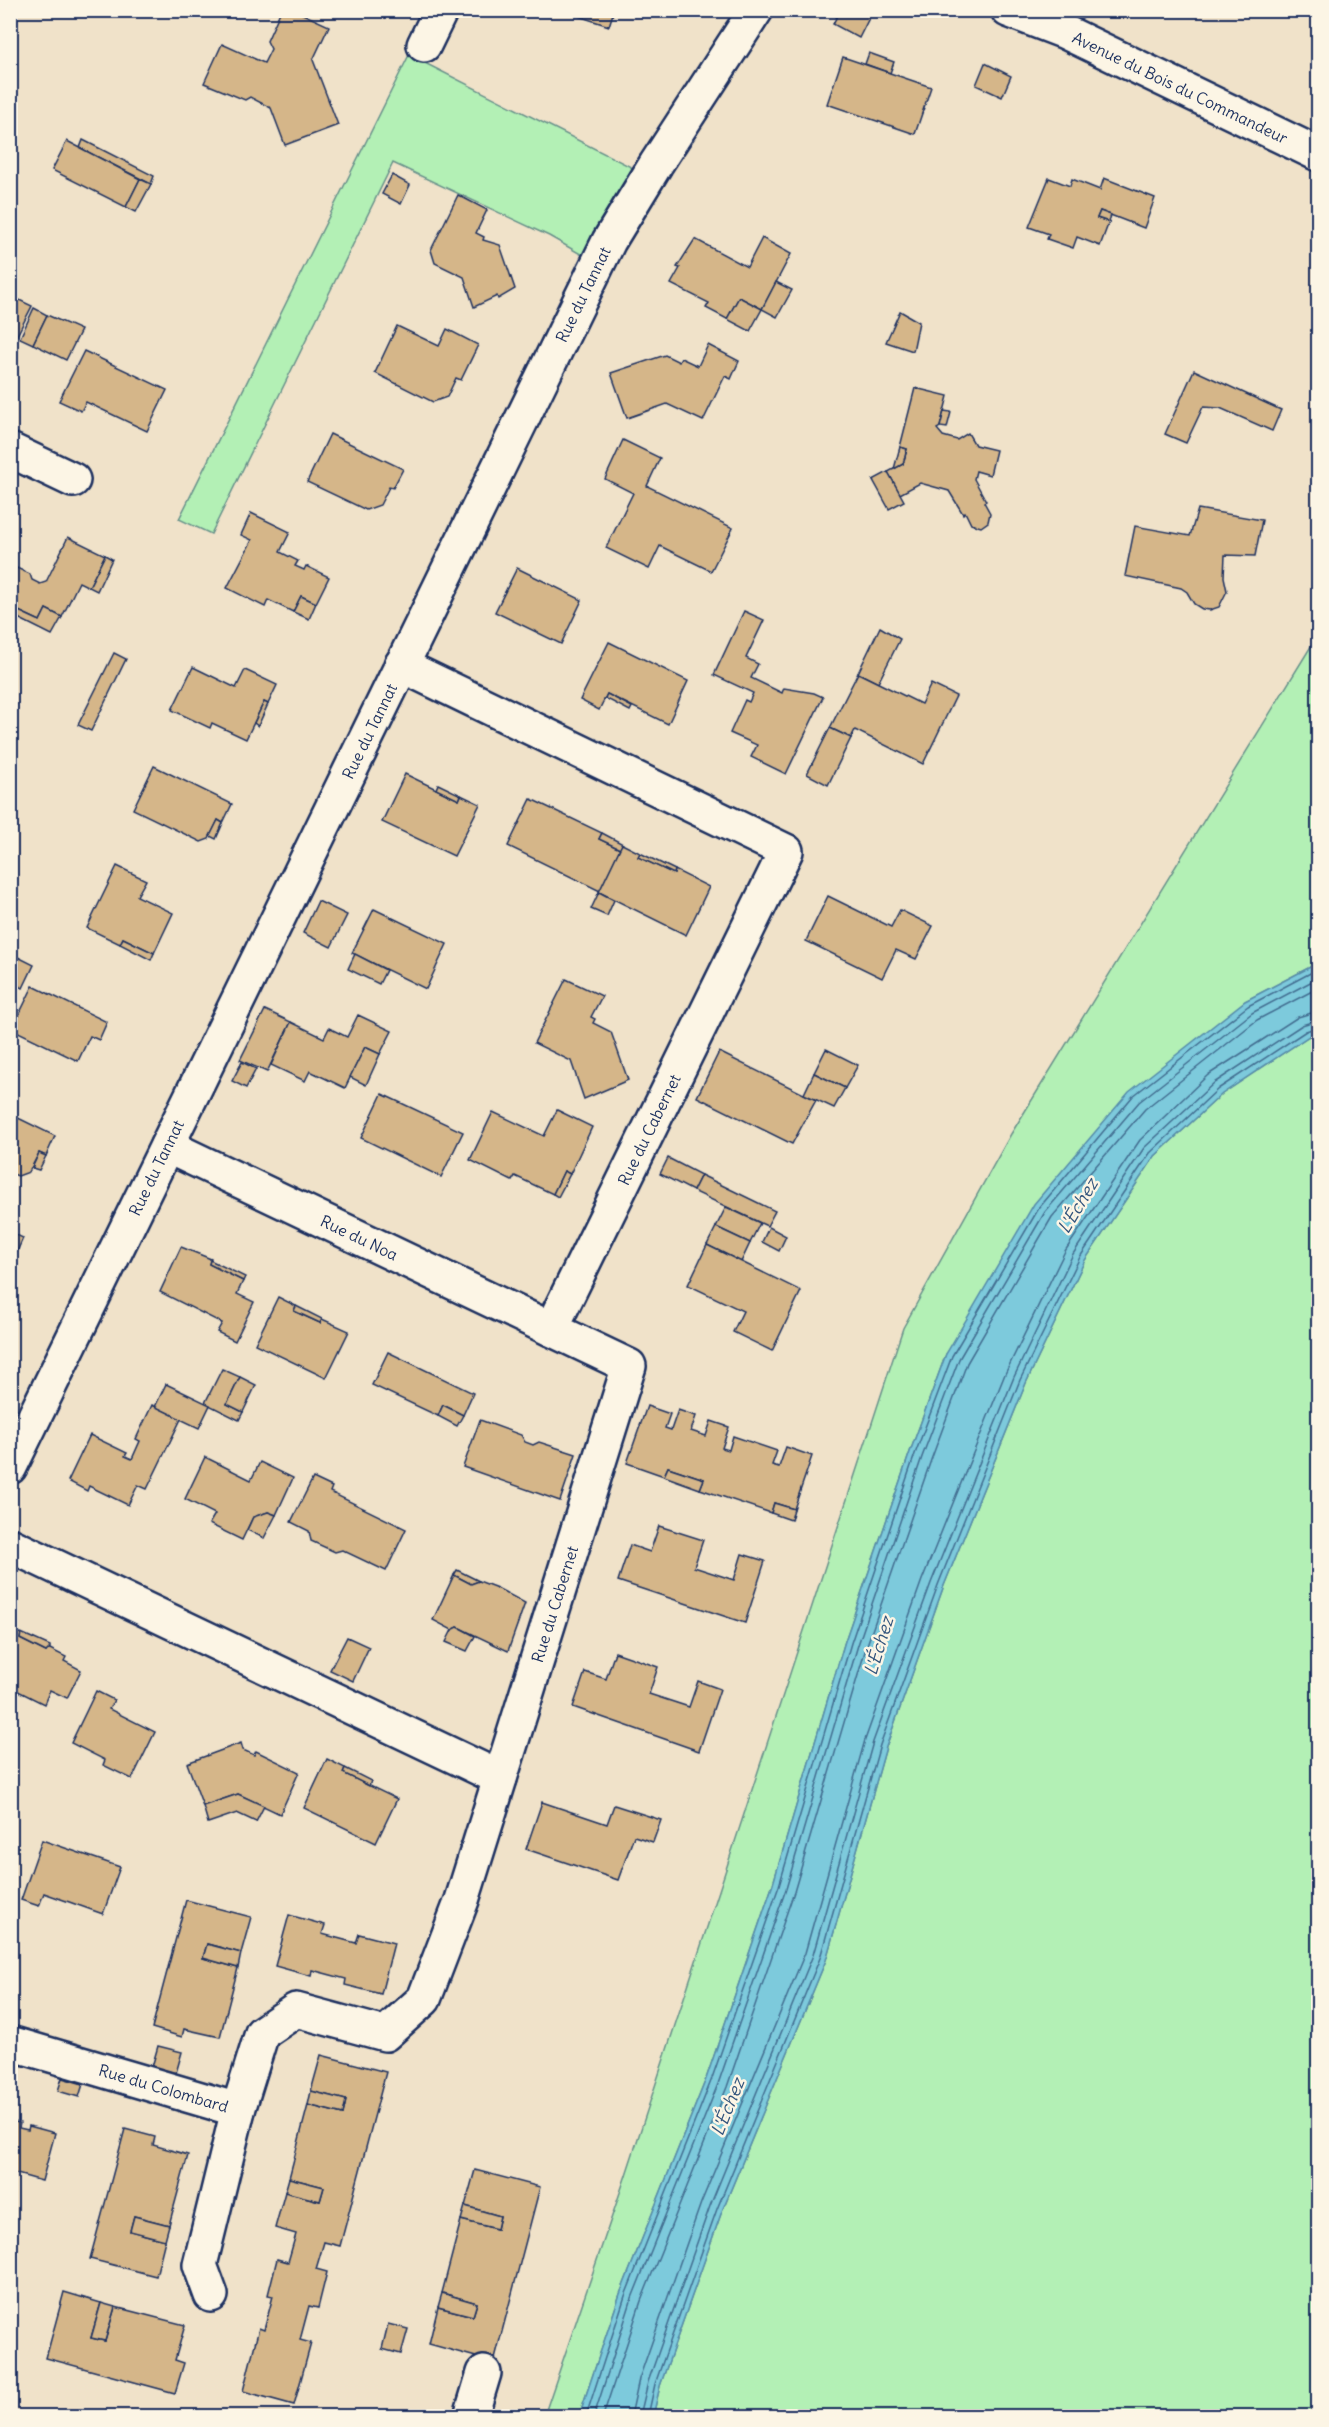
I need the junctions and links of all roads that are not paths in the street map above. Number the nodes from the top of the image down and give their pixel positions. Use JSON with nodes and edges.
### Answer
{"nodes":[{"id":1,"x":441,"y":10,"type":"edge"},
{"id":2,"x":756,"y":10,"type":"edge"},
{"id":3,"x":1008,"y":10,"type":"edge"},
{"id":4,"x":423,"y":45,"type":"dead end"},
{"id":5,"x":1318,"y":154,"type":"edge"},
{"id":6,"x":10,"y":450,"type":"edge"},
{"id":7,"x":72,"y":480,"type":"dead end"},
{"id":8,"x":401,"y":665,"type":"junction"},
{"id":9,"x":166,"y":1146,"type":"junction"},
{"id":10,"x":551,"y":1329,"type":"junction"},
{"id":11,"x":10,"y":1467,"type":"edge"},
{"id":12,"x":10,"y":1545,"type":"edge"},
{"id":13,"x":501,"y":1778,"type":"junction"},
{"id":14,"x":462,"y":1900,"type":"joint"},
{"id":15,"x":10,"y":2043,"type":"edge"},
{"id":16,"x":238,"y":2110,"type":"junction"},
{"id":17,"x":211,"y":2295,"type":"dead end"},
{"id":18,"x":484,"y":2373,"type":"dead end"},
{"id":19,"x":471,"y":2416,"type":"edge"}],
"edges":[{"from":1,"to":4,"type":"street"},
{"from":2,"to":8,"type":"street","name":"Rue du Tannat"},
{"from":3,"to":5,"type":"street","name":"Avenue du Bois du Commandeur"},
{"from":6,"to":7,"type":"street"},
{"from":8,"to":9,"type":"street","name":"Rue du Tannat"},
{"from":8,"to":10,"type":"street","name":"Rue du Cabernet"},
{"from":9,"to":10,"type":"street","name":"Rue du Noa"},
{"from":9,"to":11,"type":"street","name":"Rue du Tannat"},
{"from":10,"to":13,"type":"street","name":"Rue du Cabernet"},
{"from":12,"to":13,"type":"street"},
{"from":13,"to":14,"type":"street","name":"Rue du Cabernet"},
{"from":14,"to":16,"type":"street","name":"Rue du Colombard"},
{"from":15,"to":16,"type":"street","name":"Rue du Colombard"},
{"from":16,"to":17,"type":"street"},
{"from":18,"to":19,"type":"street"}]}
